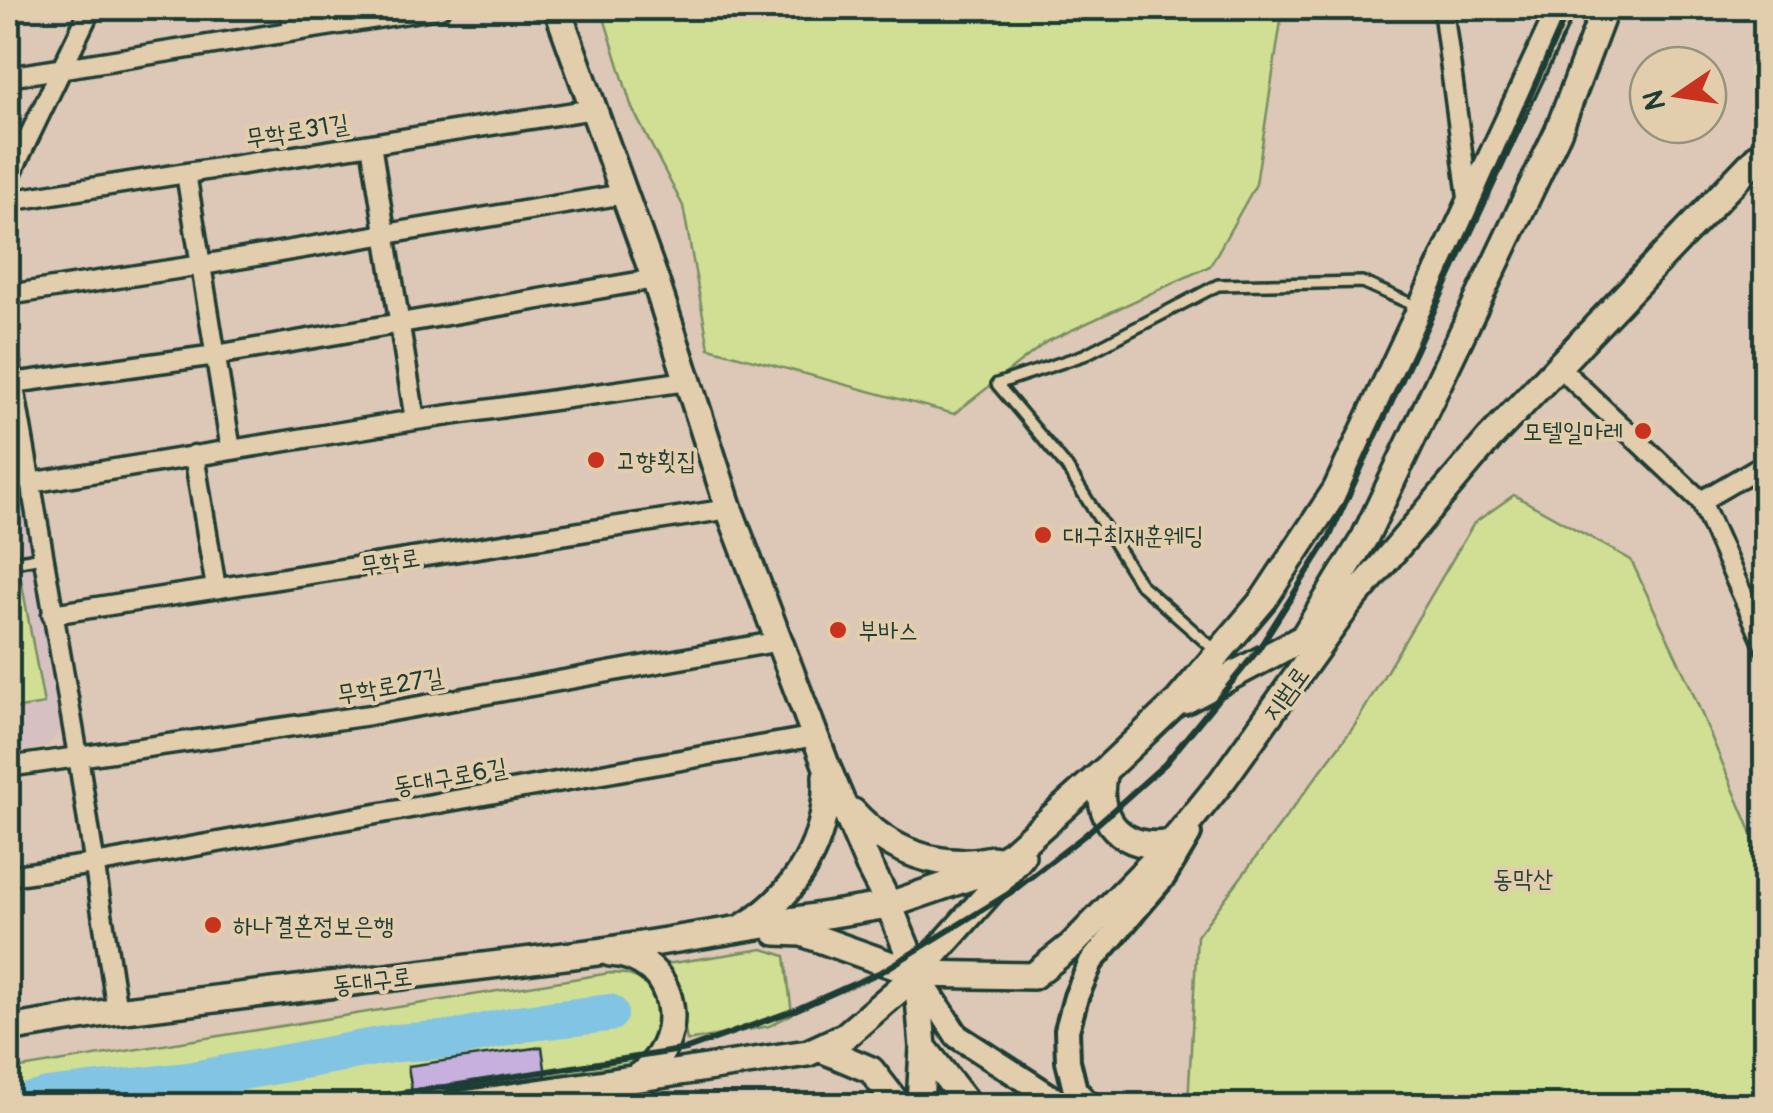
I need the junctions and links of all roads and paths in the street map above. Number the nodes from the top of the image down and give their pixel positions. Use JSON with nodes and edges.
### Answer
{"nodes":[{"id":1,"x":91,"y":8,"type":"edge"},
{"id":2,"x":290,"y":8,"type":"edge"},
{"id":3,"x":440,"y":8,"type":"edge"},
{"id":4,"x":1444,"y":8,"type":"edge"},
{"id":5,"x":1560,"y":8,"type":"edge"},
{"id":6,"x":1605,"y":8,"type":"edge"},
{"id":7,"x":566,"y":14,"type":"edge"},
{"id":8,"x":294,"y":31,"type":"junction"},
{"id":9,"x":61,"y":69,"type":"junction"},
{"id":10,"x":8,"y":77,"type":"edge"},
{"id":11,"x":594,"y":109,"type":"junction"},
{"id":12,"x":370,"y":144,"type":"junction"},
{"id":13,"x":1766,"y":148,"type":"edge"},
{"id":14,"x":186,"y":173,"type":"junction"},
{"id":15,"x":8,"y":180,"type":"edge"},
{"id":16,"x":624,"y":194,"type":"junction"},
{"id":17,"x":8,"y":201,"type":"edge"},
{"id":18,"x":1469,"y":205,"type":"junction"},
{"id":19,"x":385,"y":234,"type":"junction"},
{"id":20,"x":202,"y":266,"type":"junction"},
{"id":21,"x":655,"y":279,"type":"junction"},
{"id":22,"x":8,"y":295,"type":"edge"},
{"id":23,"x":1421,"y":308,"type":"junction"},
{"id":24,"x":399,"y":323,"type":"junction"},
{"id":25,"x":8,"y":352,"type":"edge"},
{"id":26,"x":216,"y":354,"type":"junction"},
{"id":27,"x":1559,"y":367,"type":"junction"},
{"id":28,"x":687,"y":380,"type":"junction"},
{"id":29,"x":13,"y":384,"type":"junction"},
{"id":30,"x":415,"y":420,"type":"junction"},
{"id":31,"x":231,"y":450,"type":"junction"},
{"id":32,"x":194,"y":455,"type":"junction"},
{"id":33,"x":1766,"y":463,"type":"edge"},
{"id":34,"x":30,"y":483,"type":"junction"},
{"id":35,"x":1701,"y":502,"type":"junction"},
{"id":36,"x":729,"y":509,"type":"junction"},
{"id":37,"x":42,"y":557,"type":"junction"},
{"id":38,"x":8,"y":563,"type":"edge"},
{"id":39,"x":216,"y":588,"type":"junction"},
{"id":40,"x":52,"y":614,"type":"junction"},
{"id":41,"x":780,"y":641,"type":"junction"},
{"id":42,"x":1766,"y":648,"type":"edge"},
{"id":43,"x":1218,"y":653,"type":"junction"},
{"id":44,"x":1168,"y":710,"type":"junction"},
{"id":45,"x":816,"y":736,"type":"junction"},
{"id":46,"x":78,"y":756,"type":"junction"},
{"id":47,"x":826,"y":764,"type":"junction"},
{"id":48,"x":8,"y":767,"type":"edge"},
{"id":49,"x":1104,"y":771,"type":"junction"},
{"id":50,"x":1222,"y":780,"type":"junction"},
{"id":51,"x":840,"y":798,"type":"junction"},
{"id":52,"x":1071,"y":801,"type":"junction"},
{"id":53,"x":1172,"y":842,"type":"junction"},
{"id":54,"x":1012,"y":854,"type":"junction"},
{"id":55,"x":94,"y":864,"type":"junction"},
{"id":56,"x":8,"y":876,"type":"edge"},
{"id":57,"x":890,"y":906,"type":"junction"},
{"id":58,"x":736,"y":931,"type":"junction"},
{"id":59,"x":598,"y":952,"type":"junction"},
{"id":60,"x":917,"y":974,"type":"junction"},
{"id":61,"x":117,"y":1011,"type":"junction"},
{"id":62,"x":8,"y":1029,"type":"edge"},
{"id":63,"x":923,"y":1047,"type":"junction"},
{"id":64,"x":819,"y":1048,"type":"junction"},
{"id":65,"x":634,"y":1079,"type":"junction"},
{"id":66,"x":450,"y":1106,"type":"edge"},
{"id":67,"x":899,"y":1106,"type":"edge"},
{"id":68,"x":920,"y":1106,"type":"edge"},
{"id":69,"x":969,"y":1106,"type":"edge"},
{"id":70,"x":1065,"y":1106,"type":"edge"},
{"id":71,"x":1090,"y":1106,"type":"edge"}],
"edges":[{"from":1,"to":9,"type":"street"},
{"from":2,"to":8,"type":"street"},
{"from":3,"to":8,"type":"street"},
{"from":4,"to":18,"type":"street"},
{"from":5,"to":18,"type":"main road"},
{"from":6,"to":44,"type":"main road"},
{"from":7,"to":11,"type":"main road"},
{"from":8,"to":9,"type":"street"},
{"from":9,"to":10,"type":"street"},
{"from":9,"to":15,"type":"street"},
{"from":11,"to":12,"type":"street","name":"무학로31길"},
{"from":11,"to":16,"type":"main road"},
{"from":12,"to":14,"type":"street","name":"무학로31길"},
{"from":12,"to":19,"type":"street"},
{"from":13,"to":27,"type":"main road","name":"지범로"},
{"from":14,"to":17,"type":"street","name":"무학로31길"},
{"from":14,"to":20,"type":"street"},
{"from":16,"to":19,"type":"street"},
{"from":16,"to":21,"type":"main road"},
{"from":18,"to":23,"type":"main road"},
{"from":19,"to":20,"type":"street"},
{"from":19,"to":24,"type":"street"},
{"from":20,"to":22,"type":"street"},
{"from":20,"to":26,"type":"street"},
{"from":21,"to":24,"type":"street"},
{"from":21,"to":28,"type":"main road"},
{"from":23,"to":43,"type":"main road"},
{"from":23,"to":43,"type":"lane"},
{"from":24,"to":26,"type":"street"},
{"from":24,"to":30,"type":"street"},
{"from":25,"to":29,"type":"street"},
{"from":26,"to":29,"type":"street"},
{"from":26,"to":31,"type":"street"},
{"from":27,"to":35,"type":"street"},
{"from":27,"to":50,"type":"main road","name":"지범로"},
{"from":28,"to":30,"type":"street"},
{"from":28,"to":36,"type":"main road"},
{"from":29,"to":34,"type":"street"},
{"from":30,"to":31,"type":"street"},
{"from":31,"to":32,"type":"street"},
{"from":32,"to":34,"type":"street"},
{"from":32,"to":39,"type":"street"},
{"from":33,"to":35,"type":"street"},
{"from":34,"to":37,"type":"street"},
{"from":35,"to":42,"type":"street"},
{"from":36,"to":39,"type":"street","name":"무학로"},
{"from":36,"to":41,"type":"main road"},
{"from":37,"to":38,"type":"lane"},
{"from":37,"to":40,"type":"street"},
{"from":39,"to":40,"type":"street","name":"무학로"},
{"from":40,"to":46,"type":"street"},
{"from":41,"to":45,"type":"main road"},
{"from":41,"to":46,"type":"street","name":"무학로27길"},
{"from":43,"to":44,"type":"main road"},
{"from":44,"to":49,"type":"main road"},
{"from":45,"to":47,"type":"main road"},
{"from":45,"to":55,"type":"street","name":"동대구로6길"},
{"from":46,"to":48,"type":"street","name":"무학로27길"},
{"from":46,"to":55,"type":"street"},
{"from":47,"to":51,"type":"main road"},
{"from":47,"to":58,"type":"main road"},
{"from":49,"to":52,"type":"main road"},
{"from":49,"to":53,"type":"main road"},
{"from":50,"to":53,"type":"main road","name":"지범로"},
{"from":50,"to":71,"type":"street"},
{"from":51,"to":54,"type":"main road"},
{"from":51,"to":57,"type":"main road"},
{"from":52,"to":54,"type":"main road"},
{"from":52,"to":60,"type":"main road"},
{"from":53,"to":60,"type":"main road","name":"지범로"},
{"from":54,"to":57,"type":"main road"},
{"from":55,"to":56,"type":"street","name":"동대구로6길"},
{"from":55,"to":61,"type":"street"},
{"from":57,"to":58,"type":"main road"},
{"from":57,"to":60,"type":"main road"},
{"from":58,"to":59,"type":"main road","name":"동대구로"},
{"from":58,"to":60,"type":"main road","name":"지범로"},
{"from":59,"to":61,"type":"main road","name":"동대구로"},
{"from":59,"to":65,"type":"main road"},
{"from":60,"to":63,"type":"main road"},
{"from":60,"to":64,"type":"main road"},
{"from":60,"to":70,"type":"street"},
{"from":61,"to":62,"type":"main road","name":"동대구로"},
{"from":63,"to":68,"type":"main road"},
{"from":63,"to":69,"type":"main road"},
{"from":64,"to":65,"type":"main road"},
{"from":64,"to":67,"type":"main road"},
{"from":65,"to":66,"type":"main road"}]}
